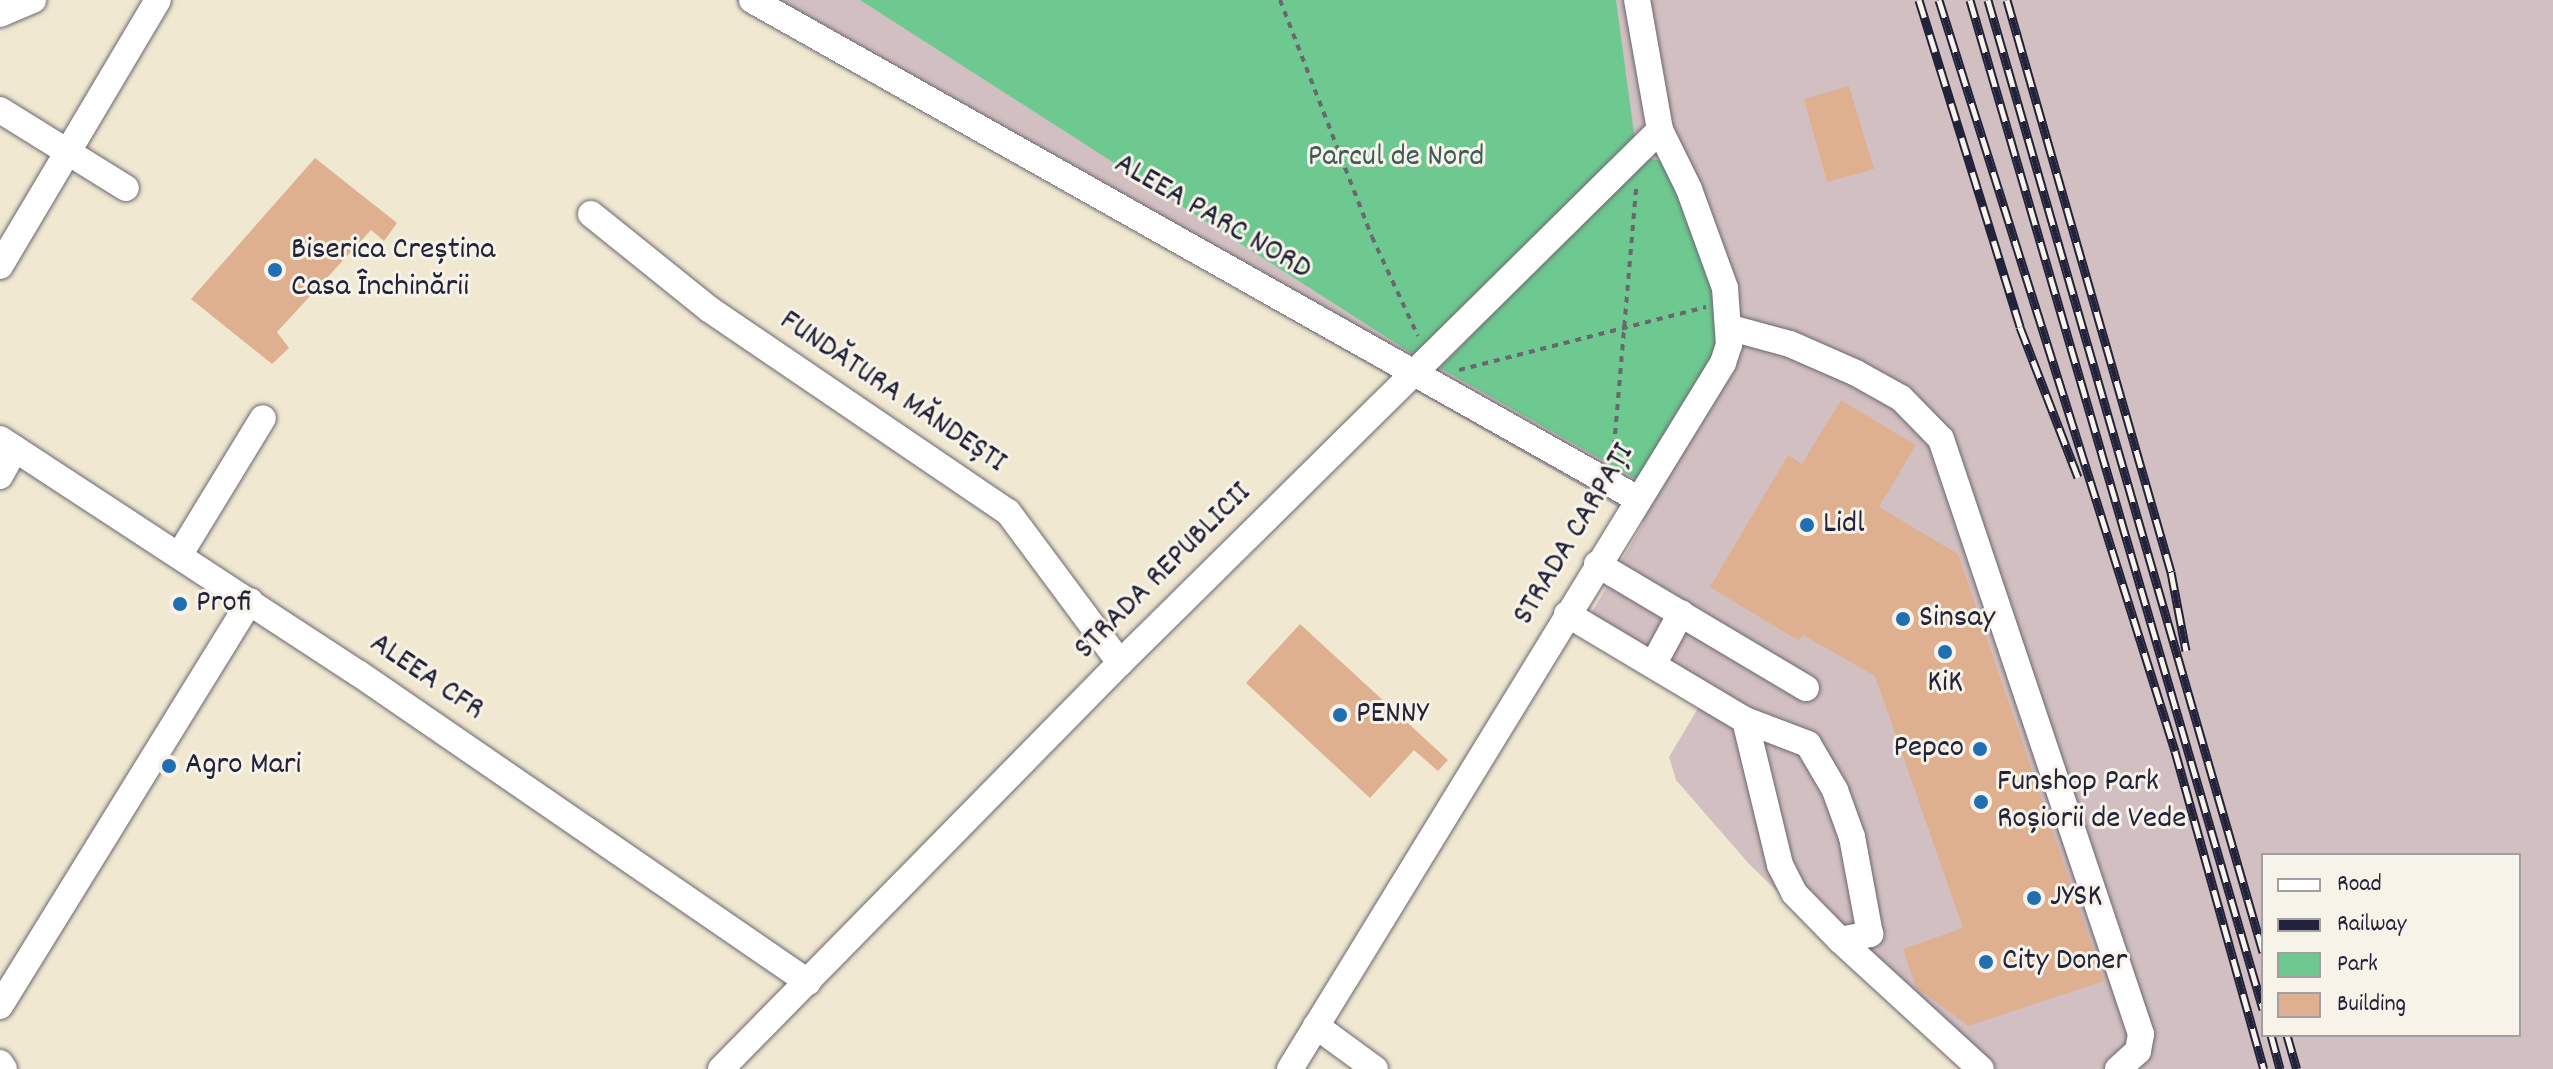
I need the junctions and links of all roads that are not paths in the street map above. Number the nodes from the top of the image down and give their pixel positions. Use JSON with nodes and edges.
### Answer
{"nodes":[{"id":1,"x":33,"y":0,"type":"edge"},
{"id":2,"x":158,"y":0,"type":"edge"},
{"id":3,"x":752,"y":0,"type":"edge"},
{"id":4,"x":1637,"y":0,"type":"edge"},
{"id":5,"x":0,"y":14,"type":"edge"},
{"id":6,"x":0,"y":110,"type":"edge"},
{"id":7,"x":1660,"y":130,"type":"junction"},
{"id":8,"x":67,"y":153,"type":"junction"},
{"id":9,"x":126,"y":188,"type":"dead end"},
{"id":10,"x":591,"y":214,"type":"dead end"},
{"id":11,"x":0,"y":266,"type":"edge"},
{"id":12,"x":1731,"y":328,"type":"junction"},
{"id":13,"x":1421,"y":367,"type":"junction"},
{"id":14,"x":263,"y":418,"type":"dead end"},
{"id":15,"x":8,"y":444,"type":"edge"},
{"id":16,"x":0,"y":476,"type":"edge"},
{"id":17,"x":1636,"y":498,"type":"junction"},
{"id":18,"x":180,"y":554,"type":"junction"},
{"id":19,"x":1597,"y":564,"type":"junction"},
{"id":20,"x":250,"y":601,"type":"junction"},
{"id":21,"x":1681,"y":613,"type":"junction"},
{"id":22,"x":1567,"y":614,"type":"junction"},
{"id":23,"x":1120,"y":663,"type":"junction"},
{"id":24,"x":1653,"y":665,"type":"junction"},
{"id":25,"x":1806,"y":688,"type":"dead end"},
{"id":26,"x":1745,"y":720,"type":"junction"},
{"id":27,"x":1840,"y":940,"type":"junction"},
{"id":28,"x":808,"y":982,"type":"junction"},
{"id":29,"x":0,"y":1006,"type":"edge"},
{"id":30,"x":1316,"y":1026,"type":"junction"},
{"id":31,"x":0,"y":1063,"type":"edge"},
{"id":32,"x":4,"y":1069,"type":"edge"},
{"id":33,"x":721,"y":1069,"type":"edge"},
{"id":34,"x":1290,"y":1069,"type":"edge"},
{"id":35,"x":1375,"y":1069,"type":"edge"},
{"id":36,"x":1981,"y":1069,"type":"edge"},
{"id":37,"x":2118,"y":1069,"type":"edge"}],
"edges":[{"from":1,"to":5,"type":"street"},
{"from":2,"to":8,"type":"street"},
{"from":3,"to":13,"type":"street","name":"ALEEA PARC NORD"},
{"from":4,"to":7,"type":"street","name":"STRADA CARPAȚI"},
{"from":6,"to":8,"type":"street"},
{"from":7,"to":12,"type":"street","name":"STRADA CARPAȚI"},
{"from":7,"to":13,"type":"street","name":"STRADA REPUBLICII"},
{"from":8,"to":9,"type":"street"},
{"from":8,"to":11,"type":"street"},
{"from":10,"to":23,"type":"street","name":"FUNDĂTURA MĂNDEȘTI"},
{"from":12,"to":17,"type":"street","name":"STRADA CARPAȚI"},
{"from":12,"to":37,"type":"street"},
{"from":13,"to":17,"type":"street","name":"ALEEA PARC NORD"},
{"from":13,"to":23,"type":"street","name":"STRADA REPUBLICII"},
{"from":14,"to":18,"type":"street"},
{"from":15,"to":16,"type":"street"},
{"from":15,"to":18,"type":"street","name":"ALEEA CFR"},
{"from":17,"to":19,"type":"street","name":"STRADA CARPAȚI"},
{"from":18,"to":20,"type":"street","name":"ALEEA CFR"},
{"from":19,"to":21,"type":"street"},
{"from":19,"to":22,"type":"street","name":"STRADA CARPAȚI"},
{"from":20,"to":28,"type":"street","name":"ALEEA CFR"},
{"from":20,"to":29,"type":"street"},
{"from":21,"to":24,"type":"street"},
{"from":21,"to":25,"type":"street"},
{"from":22,"to":24,"type":"street"},
{"from":22,"to":30,"type":"street","name":"STRADA CARPAȚI"},
{"from":23,"to":28,"type":"street","name":"STRADA REPUBLICII"},
{"from":24,"to":26,"type":"street"},
{"from":26,"to":27,"type":"street"},
{"from":26,"to":27,"type":"street"},
{"from":27,"to":36,"type":"street"},
{"from":28,"to":33,"type":"street","name":"STRADA REPUBLICII"},
{"from":30,"to":34,"type":"street","name":"STRADA CARPAȚI"},
{"from":30,"to":35,"type":"street"},
{"from":31,"to":32,"type":"street"}]}
